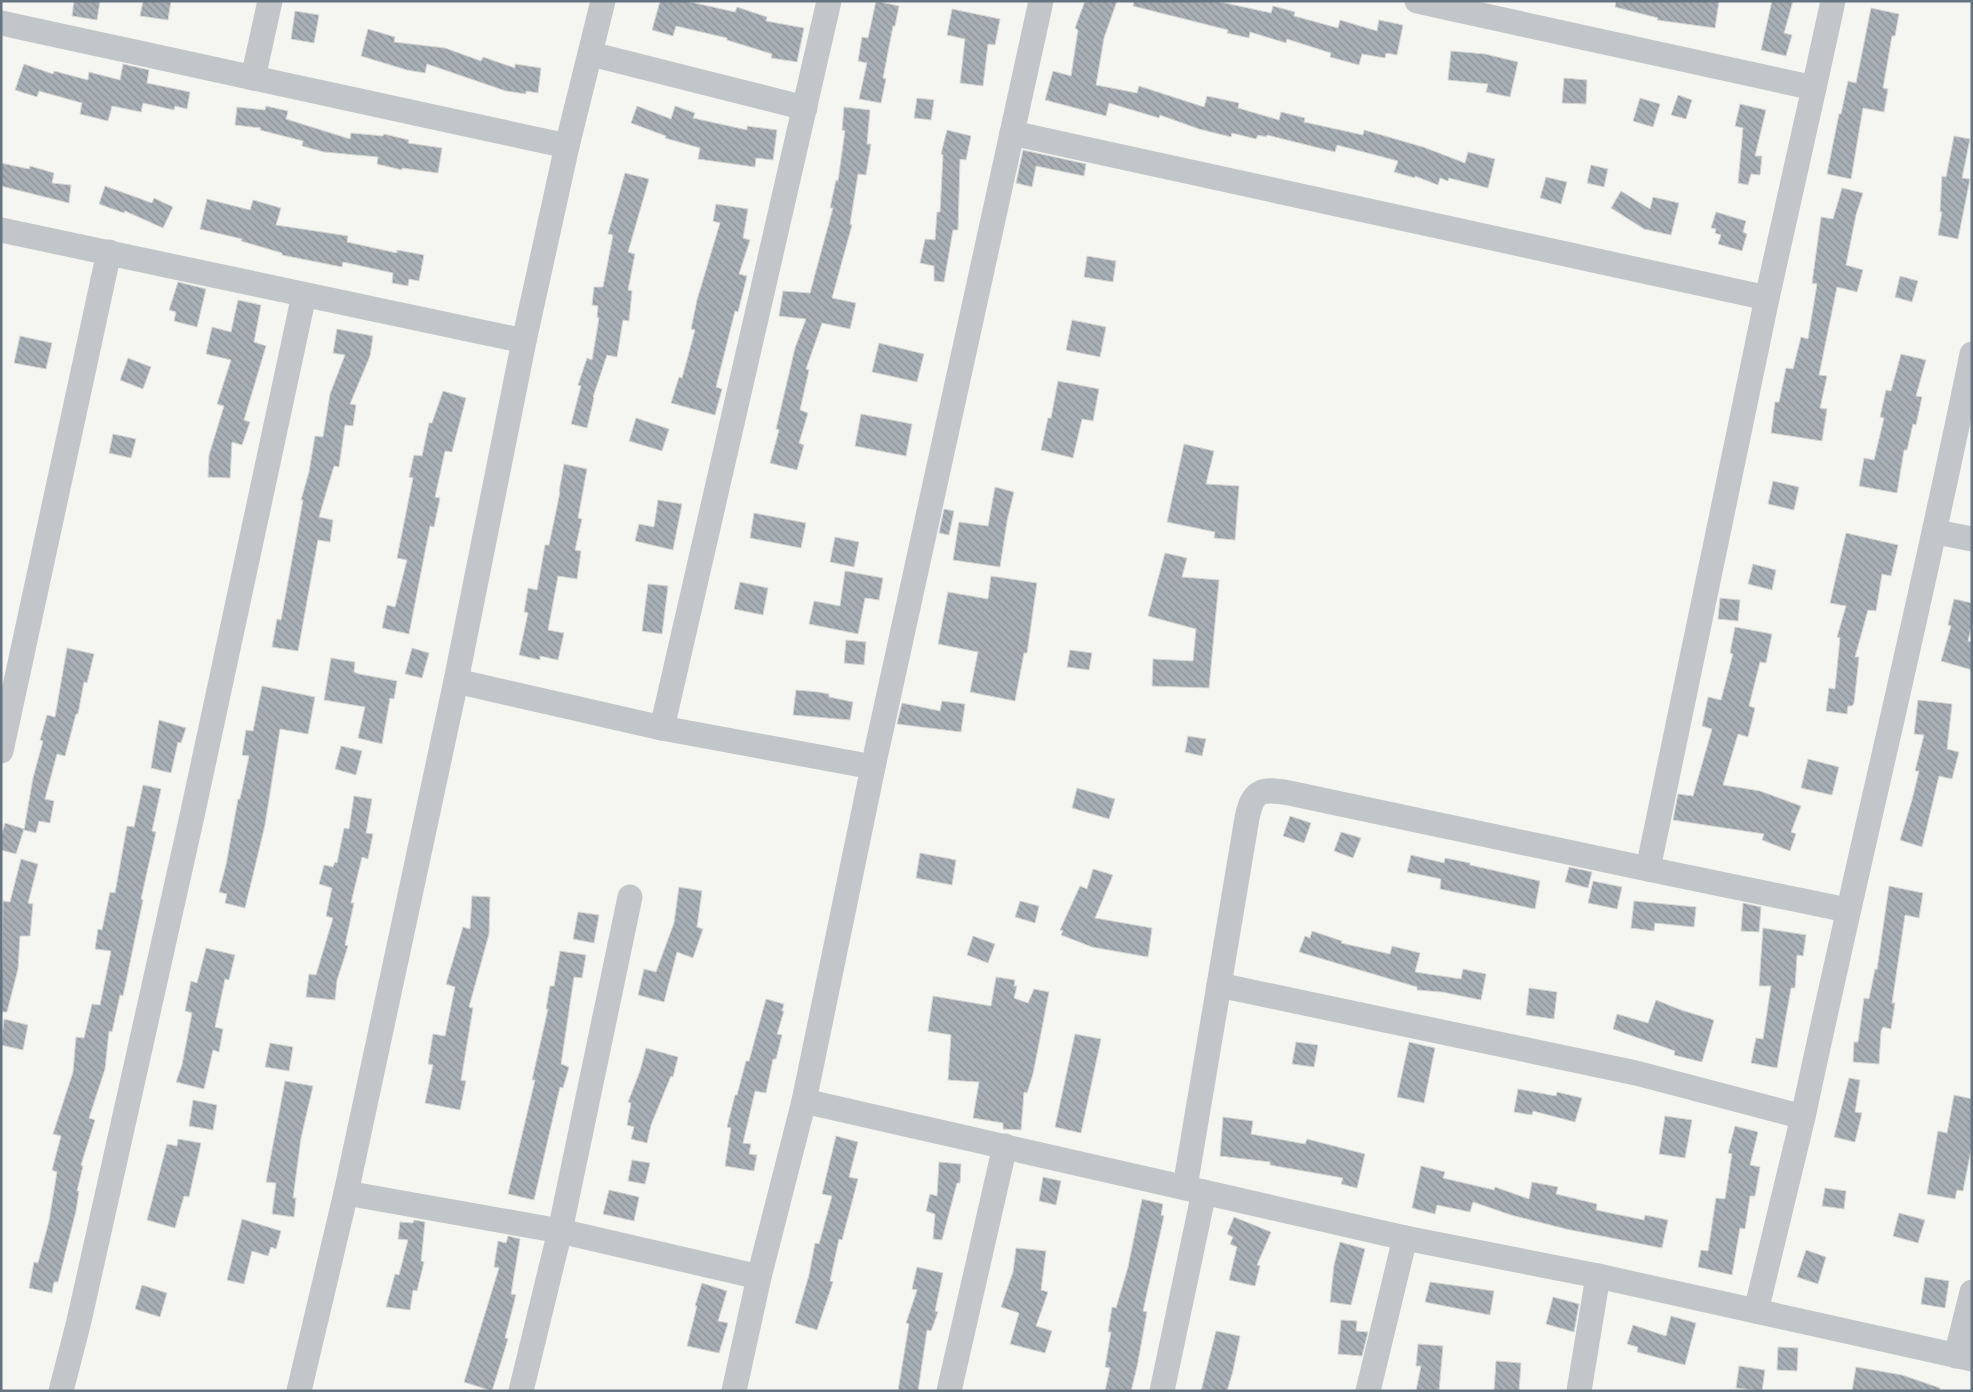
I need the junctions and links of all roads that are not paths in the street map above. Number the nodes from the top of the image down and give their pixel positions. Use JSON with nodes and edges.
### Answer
{"nodes":[{"id":1,"x":270,"y":1,"type":"edge"},
{"id":2,"x":603,"y":1,"type":"edge"},
{"id":3,"x":829,"y":1,"type":"edge"},
{"id":4,"x":1041,"y":1,"type":"edge"},
{"id":5,"x":1417,"y":1,"type":"edge"},
{"id":6,"x":1833,"y":1,"type":"edge"},
{"id":7,"x":1,"y":23,"type":"edge"},
{"id":8,"x":591,"y":54,"type":"junction"},
{"id":9,"x":253,"y":78,"type":"junction"},
{"id":10,"x":1814,"y":88,"type":"junction"},
{"id":11,"x":805,"y":108,"type":"junction"},
{"id":12,"x":1012,"y":133,"type":"junction"},
{"id":13,"x":567,"y":146,"type":"junction"},
{"id":14,"x":1,"y":230,"type":"edge"},
{"id":15,"x":109,"y":252,"type":"junction"},
{"id":16,"x":304,"y":295,"type":"junction"},
{"id":17,"x":1767,"y":298,"type":"junction"},
{"id":18,"x":524,"y":341,"type":"junction"},
{"id":19,"x":1972,"y":354,"type":"edge"},
{"id":20,"x":1936,"y":532,"type":"junction"},
{"id":21,"x":1972,"y":539,"type":"edge"},
{"id":22,"x":456,"y":681,"type":"junction"},
{"id":23,"x":662,"y":728,"type":"junction"},
{"id":24,"x":1,"y":751,"type":"edge"},
{"id":25,"x":873,"y":768,"type":"junction"},
{"id":26,"x":1648,"y":869,"type":"junction"},
{"id":27,"x":630,"y":896,"type":"dead end"},
{"id":28,"x":1847,"y":910,"type":"junction"},
{"id":29,"x":1219,"y":985,"type":"junction"},
{"id":30,"x":804,"y":1101,"type":"junction"},
{"id":31,"x":1803,"y":1117,"type":"junction"},
{"id":32,"x":1006,"y":1146,"type":"junction"},
{"id":33,"x":1194,"y":1190,"type":"junction"},
{"id":34,"x":346,"y":1193,"type":"junction"},
{"id":35,"x":560,"y":1230,"type":"junction"},
{"id":36,"x":1405,"y":1238,"type":"junction"},
{"id":37,"x":1598,"y":1276,"type":"junction"},
{"id":38,"x":760,"y":1277,"type":"junction"},
{"id":39,"x":1972,"y":1292,"type":"edge"},
{"id":40,"x":1756,"y":1311,"type":"junction"},
{"id":41,"x":1964,"y":1357,"type":"edge"},
{"id":42,"x":61,"y":1391,"type":"edge"},
{"id":43,"x":299,"y":1391,"type":"edge"},
{"id":44,"x":521,"y":1391,"type":"edge"},
{"id":45,"x":734,"y":1391,"type":"edge"},
{"id":46,"x":949,"y":1391,"type":"edge"},
{"id":47,"x":1162,"y":1391,"type":"edge"},
{"id":48,"x":1368,"y":1391,"type":"edge"},
{"id":49,"x":1579,"y":1391,"type":"edge"}],
"edges":[{"from":1,"to":9,"type":"street"},
{"from":2,"to":8,"type":"street"},
{"from":3,"to":11,"type":"street"},
{"from":4,"to":12,"type":"street"},
{"from":5,"to":10,"type":"street"},
{"from":6,"to":10,"type":"street"},
{"from":7,"to":9,"type":"street"},
{"from":8,"to":11,"type":"street"},
{"from":8,"to":13,"type":"street"},
{"from":9,"to":13,"type":"street"},
{"from":10,"to":17,"type":"street"},
{"from":11,"to":23,"type":"street"},
{"from":12,"to":17,"type":"street"},
{"from":12,"to":25,"type":"street"},
{"from":13,"to":18,"type":"street"},
{"from":14,"to":15,"type":"street"},
{"from":15,"to":16,"type":"street"},
{"from":15,"to":24,"type":"street"},
{"from":16,"to":18,"type":"street"},
{"from":16,"to":42,"type":"street"},
{"from":17,"to":26,"type":"street"},
{"from":18,"to":22,"type":"street"},
{"from":19,"to":20,"type":"street"},
{"from":20,"to":21,"type":"street"},
{"from":20,"to":28,"type":"street"},
{"from":22,"to":23,"type":"street"},
{"from":22,"to":34,"type":"street"},
{"from":23,"to":25,"type":"street"},
{"from":25,"to":30,"type":"street"},
{"from":26,"to":28,"type":"street"},
{"from":26,"to":29,"type":"street"},
{"from":27,"to":35,"type":"street"},
{"from":28,"to":31,"type":"street"},
{"from":29,"to":31,"type":"street"},
{"from":29,"to":33,"type":"street"},
{"from":30,"to":32,"type":"street"},
{"from":30,"to":38,"type":"street"},
{"from":31,"to":40,"type":"street"},
{"from":32,"to":33,"type":"street"},
{"from":32,"to":46,"type":"street"},
{"from":33,"to":36,"type":"street"},
{"from":33,"to":47,"type":"street"},
{"from":34,"to":35,"type":"street"},
{"from":34,"to":43,"type":"street"},
{"from":35,"to":38,"type":"street"},
{"from":35,"to":44,"type":"street"},
{"from":36,"to":37,"type":"street"},
{"from":36,"to":48,"type":"street"},
{"from":37,"to":40,"type":"street"},
{"from":37,"to":49,"type":"street"},
{"from":38,"to":45,"type":"street"},
{"from":39,"to":41,"type":"street"},
{"from":40,"to":41,"type":"street"}]}
